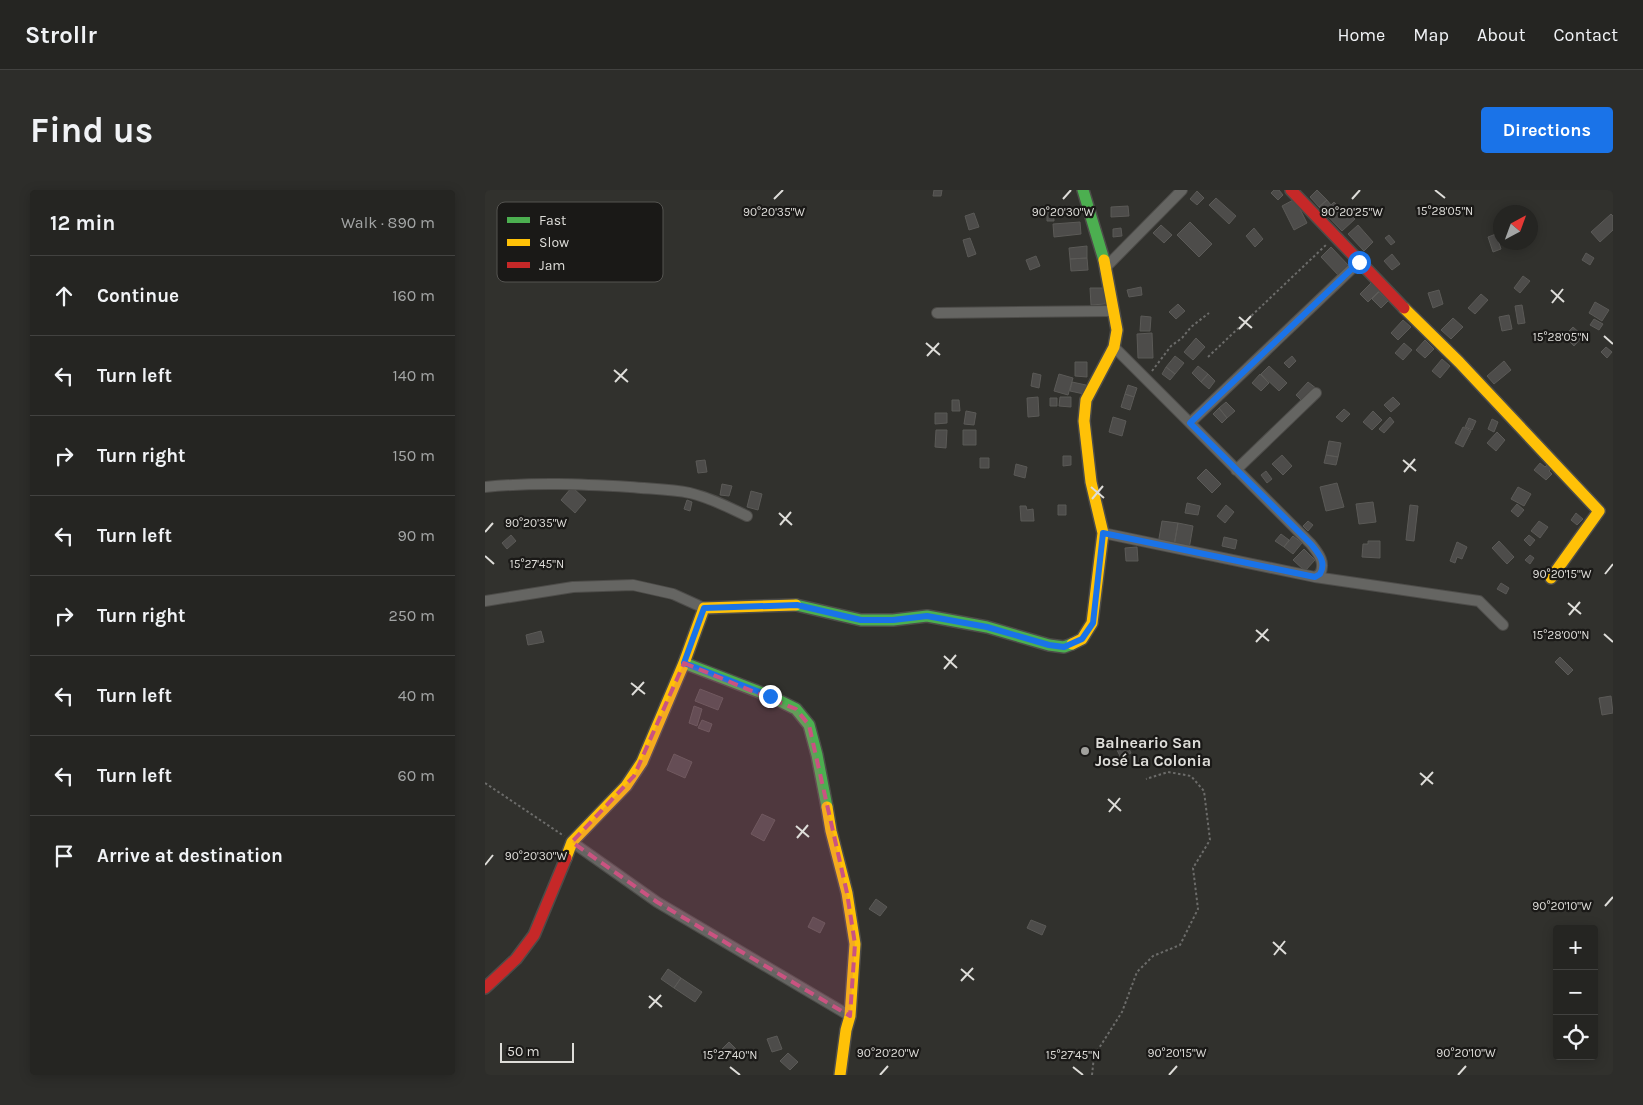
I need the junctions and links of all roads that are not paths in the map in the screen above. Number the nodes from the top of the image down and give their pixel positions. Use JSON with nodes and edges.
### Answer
{"nodes":[{"id":1,"x":1083,"y":190,"type":"edge"},
{"id":2,"x":1182,"y":190,"type":"edge"},
{"id":3,"x":1291,"y":190,"type":"edge"},
{"id":4,"x":1359,"y":262,"type":"junction"},
{"id":5,"x":1107,"y":267,"type":"junction"},
{"id":6,"x":1114,"y":311,"type":"junction"},
{"id":7,"x":937,"y":313,"type":"dead end"},
{"id":8,"x":1114,"y":347,"type":"junction"},
{"id":9,"x":1316,"y":393,"type":"dead end"},
{"id":10,"x":1190,"y":423,"type":"junction"},
{"id":11,"x":1236,"y":470,"type":"junction"},
{"id":12,"x":485,"y":488,"type":"edge"},
{"id":13,"x":747,"y":516,"type":"dead end"},
{"id":14,"x":1103,"y":533,"type":"junction"},
{"id":15,"x":1315,"y":577,"type":"junction"},
{"id":16,"x":1551,"y":578,"type":"dead end"},
{"id":17,"x":485,"y":601,"type":"edge"},
{"id":18,"x":704,"y":608,"type":"junction"},
{"id":19,"x":1503,"y":625,"type":"dead end"},
{"id":20,"x":684,"y":663,"type":"junction"},
{"id":21,"x":572,"y":842,"type":"junction"},
{"id":22,"x":485,"y":988,"type":"edge"},
{"id":23,"x":850,"y":1016,"type":"junction"},
{"id":24,"x":840,"y":1075,"type":"edge"}],
"edges":[{"from":1,"to":5,"type":"street"},
{"from":2,"to":5,"type":"street"},
{"from":3,"to":4,"type":"street"},
{"from":4,"to":10,"type":"street"},
{"from":4,"to":16,"type":"street"},
{"from":5,"to":6,"type":"street"},
{"from":6,"to":7,"type":"street"},
{"from":6,"to":8,"type":"street"},
{"from":8,"to":10,"type":"street"},
{"from":8,"to":14,"type":"street"},
{"from":9,"to":11,"type":"street"},
{"from":10,"to":11,"type":"street"},
{"from":11,"to":15,"type":"street"},
{"from":12,"to":13,"type":"street"},
{"from":14,"to":15,"type":"street"},
{"from":14,"to":18,"type":"street"},
{"from":15,"to":19,"type":"street"},
{"from":17,"to":18,"type":"street"},
{"from":18,"to":20,"type":"street"},
{"from":20,"to":21,"type":"street"},
{"from":20,"to":23,"type":"street"},
{"from":21,"to":22,"type":"street"},
{"from":21,"to":23,"type":"street"},
{"from":23,"to":24,"type":"street"}]}
